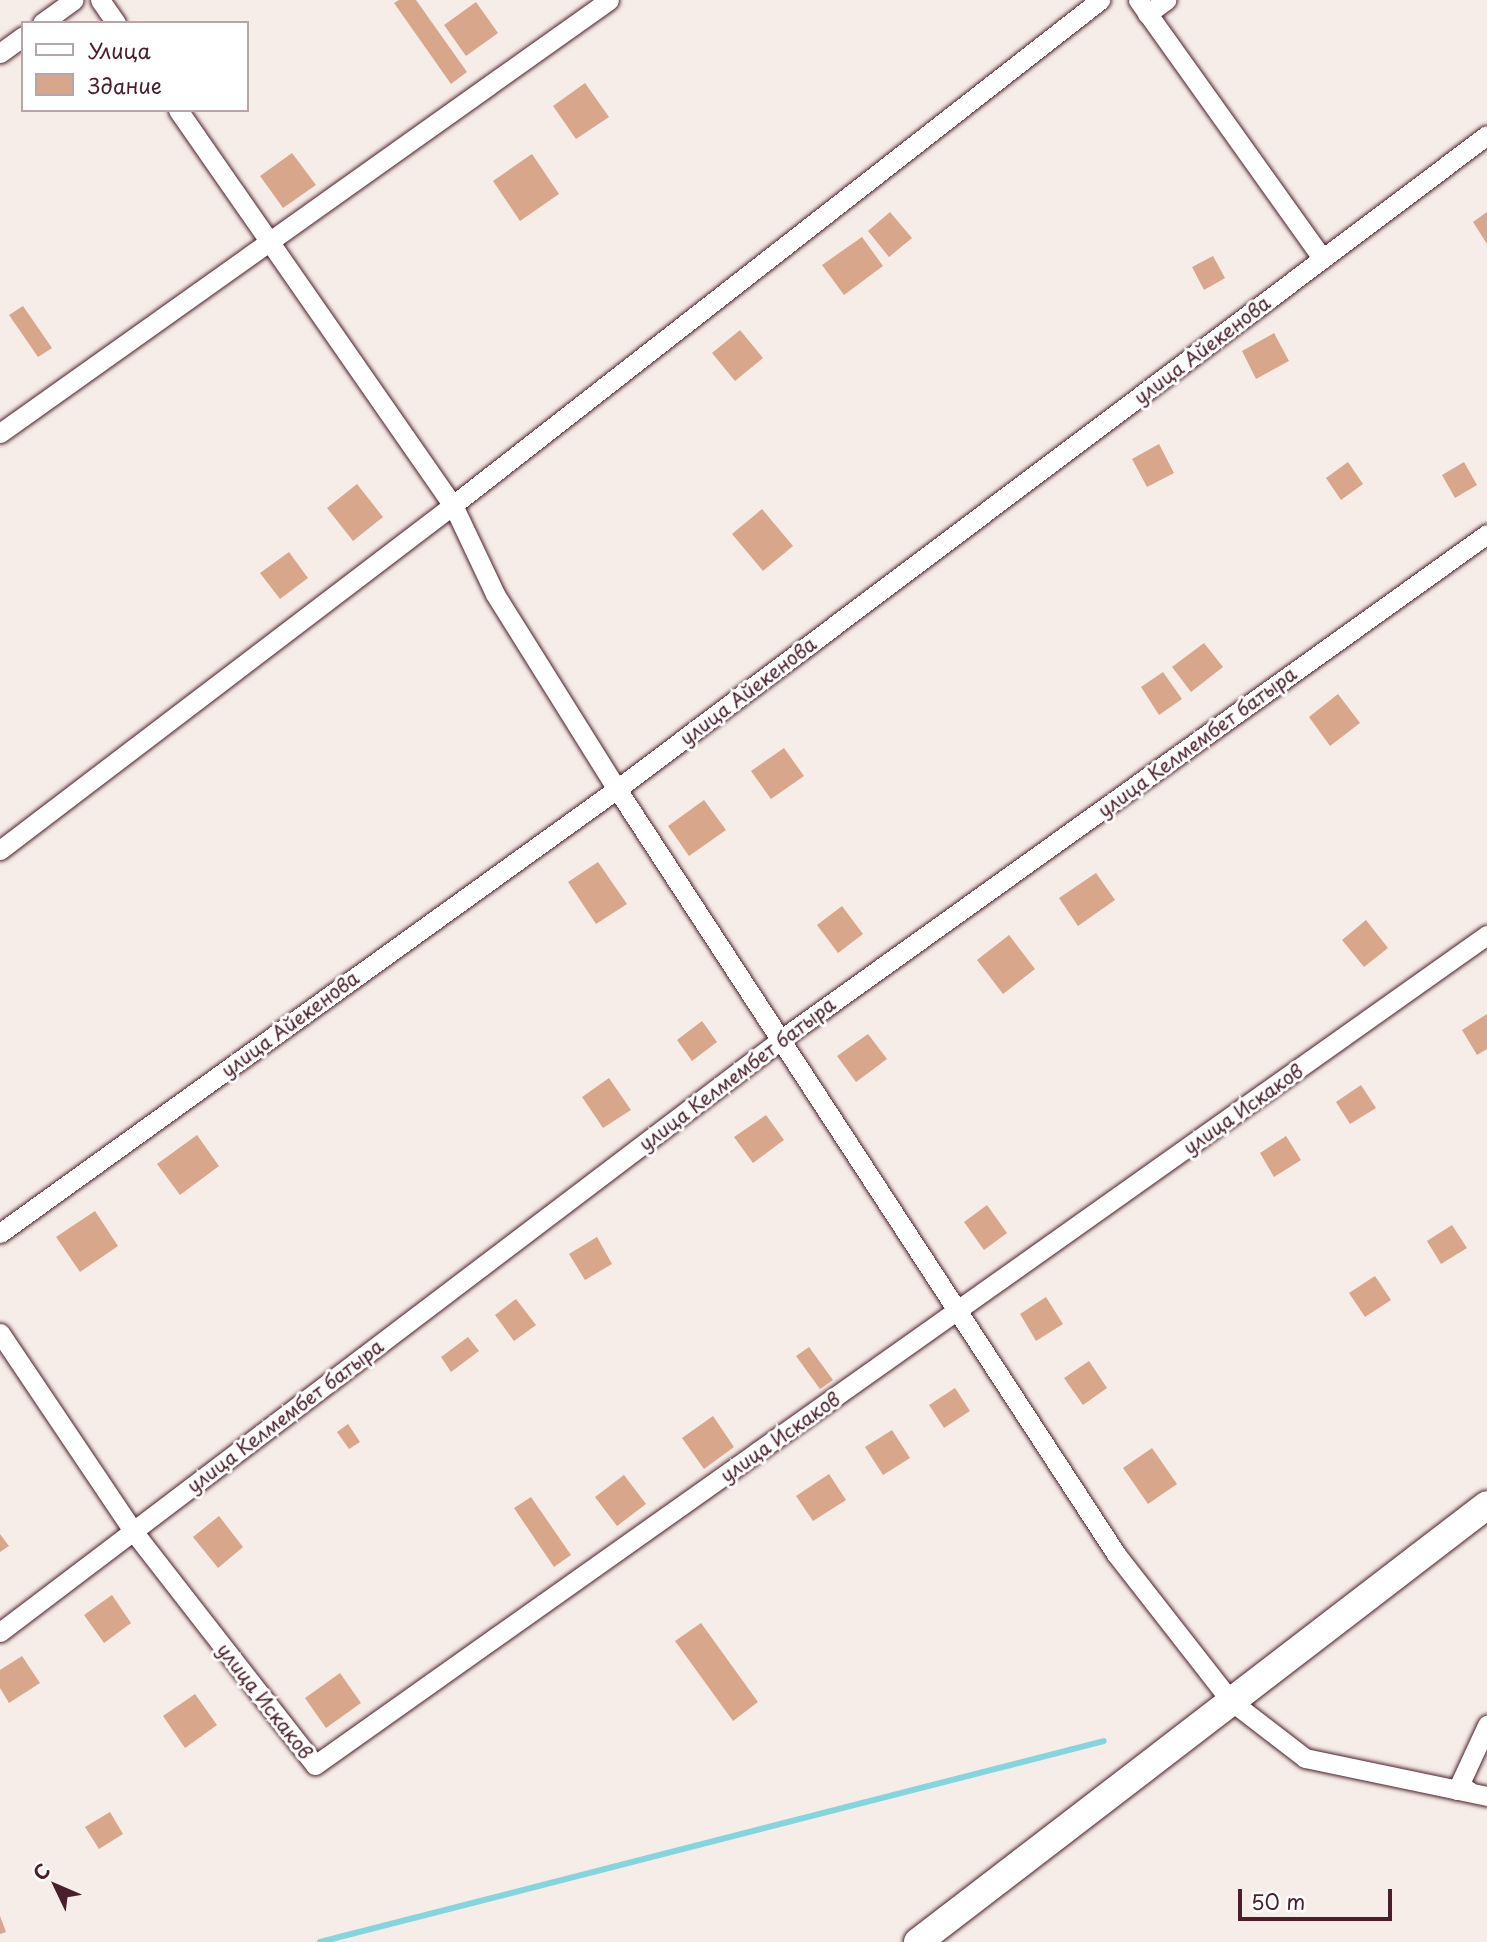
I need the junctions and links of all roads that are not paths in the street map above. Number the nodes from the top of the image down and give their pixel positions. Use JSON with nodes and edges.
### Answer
{"nodes":[{"id":1,"x":74,"y":0,"type":"edge"},
{"id":2,"x":100,"y":0,"type":"edge"},
{"id":3,"x":610,"y":0,"type":"edge"},
{"id":4,"x":1100,"y":0,"type":"edge"},
{"id":5,"x":1166,"y":0,"type":"edge"},
{"id":6,"x":1142,"y":7,"type":"edge"},
{"id":7,"x":45,"y":21,"type":"edge"},
{"id":8,"x":115,"y":21,"type":"edge"},
{"id":9,"x":21,"y":37,"type":"edge"},
{"id":10,"x":0,"y":53,"type":"edge"},
{"id":11,"x":179,"y":112,"type":"edge"},
{"id":12,"x":1487,"y":135,"type":"edge"},
{"id":13,"x":268,"y":239,"type":"junction"},
{"id":14,"x":1323,"y":259,"type":"junction"},
{"id":15,"x":0,"y":433,"type":"edge"},
{"id":16,"x":453,"y":505,"type":"junction"},
{"id":17,"x":1487,"y":534,"type":"edge"},
{"id":18,"x":617,"y":789,"type":"junction"},
{"id":19,"x":0,"y":849,"type":"edge"},
{"id":20,"x":1487,"y":935,"type":"edge"},
{"id":21,"x":783,"y":1038,"type":"junction"},
{"id":22,"x":0,"y":1233,"type":"edge"},
{"id":23,"x":959,"y":1310,"type":"junction"},
{"id":24,"x":0,"y":1333,"type":"edge"},
{"id":25,"x":1487,"y":1505,"type":"edge"},
{"id":26,"x":133,"y":1531,"type":"junction"},
{"id":27,"x":0,"y":1632,"type":"edge"},
{"id":28,"x":1231,"y":1701,"type":"junction"},
{"id":29,"x":1487,"y":1725,"type":"edge"},
{"id":30,"x":1487,"y":1789,"type":"edge"},
{"id":31,"x":1457,"y":1790,"type":"junction"},
{"id":32,"x":1487,"y":1796,"type":"edge"},
{"id":33,"x":918,"y":1942,"type":"edge"}],
"edges":[{"from":1,"to":7,"type":"street"},
{"from":2,"to":8,"type":"street"},
{"from":3,"to":13,"type":"street"},
{"from":4,"to":16,"type":"street"},
{"from":5,"to":6,"type":"street"},
{"from":6,"to":14,"type":"street"},
{"from":9,"to":10,"type":"street"},
{"from":11,"to":13,"type":"street"},
{"from":12,"to":14,"type":"street","name":"улица Айекенова"},
{"from":13,"to":15,"type":"street"},
{"from":13,"to":16,"type":"street"},
{"from":14,"to":18,"type":"street","name":"улица Айекенова"},
{"from":16,"to":18,"type":"street"},
{"from":16,"to":19,"type":"street"},
{"from":17,"to":21,"type":"street","name":"улица Келмембет батыра"},
{"from":18,"to":21,"type":"street"},
{"from":18,"to":22,"type":"street","name":"улица Айекенова"},
{"from":20,"to":23,"type":"street","name":"улица Искаков"},
{"from":21,"to":23,"type":"street"},
{"from":21,"to":26,"type":"street","name":"улица Келмембет батыра"},
{"from":23,"to":26,"type":"street","name":"улица Искаков"},
{"from":23,"to":28,"type":"street"},
{"from":24,"to":26,"type":"street"},
{"from":25,"to":28,"type":"main road"},
{"from":26,"to":27,"type":"street","name":"улица Келмембет батыра"},
{"from":28,"to":31,"type":"street"},
{"from":28,"to":33,"type":"main road"},
{"from":29,"to":31,"type":"street"},
{"from":30,"to":31,"type":"street"},
{"from":31,"to":32,"type":"street"}]}
